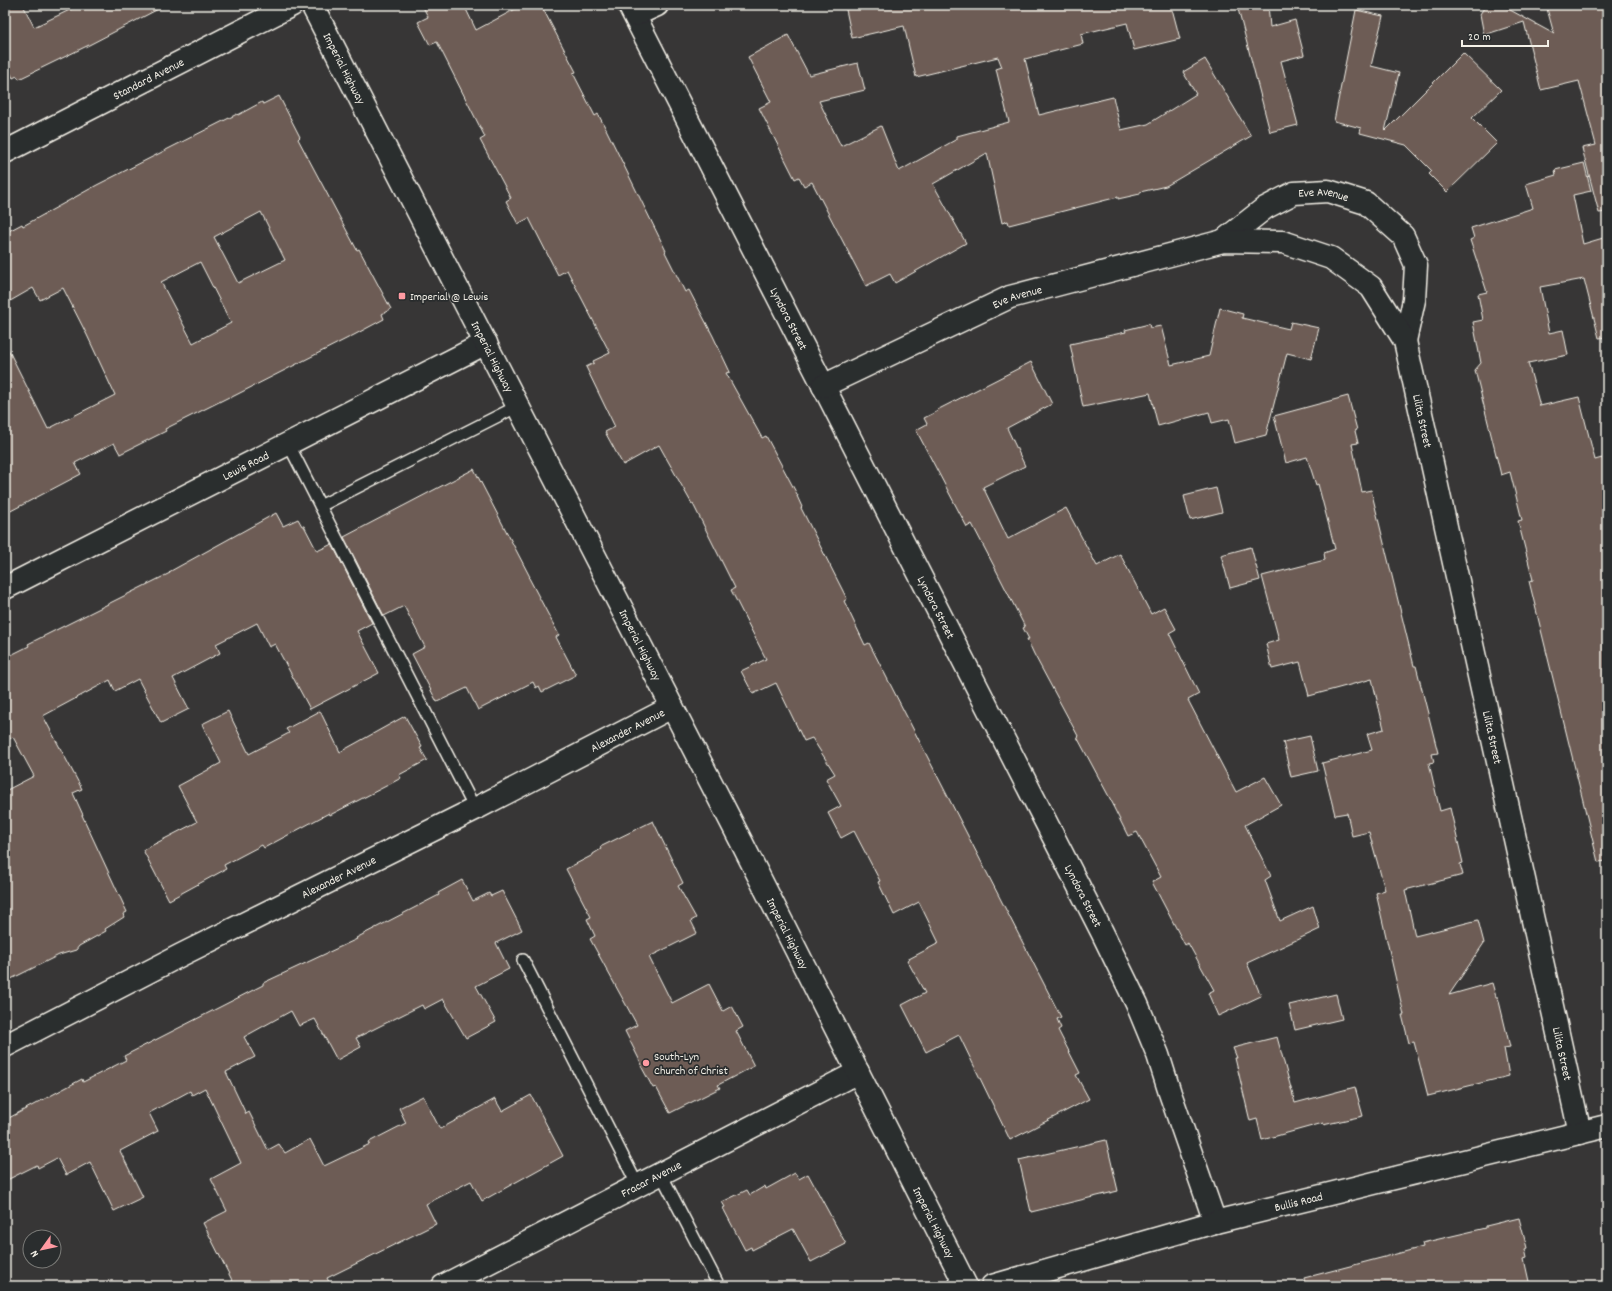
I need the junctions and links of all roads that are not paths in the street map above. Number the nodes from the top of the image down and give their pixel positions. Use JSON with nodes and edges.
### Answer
{"nodes":[{"id":1,"x":292,"y":5,"type":"edge"},
{"id":2,"x":312,"y":5,"type":"edge"},
{"id":3,"x":657,"y":5,"type":"edge"},
{"id":4,"x":632,"y":10,"type":"edge"},
{"id":5,"x":5,"y":152,"type":"edge"},
{"id":6,"x":1366,"y":203,"type":"joint"},
{"id":7,"x":1223,"y":241,"type":"junction"},
{"id":8,"x":1331,"y":258,"type":"joint"},
{"id":9,"x":1405,"y":341,"type":"junction"},
{"id":10,"x":486,"y":343,"type":"junction"},
{"id":11,"x":824,"y":386,"type":"junction"},
{"id":12,"x":518,"y":406,"type":"junction"},
{"id":13,"x":288,"y":443,"type":"junction"},
{"id":14,"x":320,"y":506,"type":"junction"},
{"id":15,"x":5,"y":588,"type":"edge"},
{"id":16,"x":672,"y":707,"type":"junction"},
{"id":17,"x":475,"y":809,"type":"junction"},
{"id":18,"x":523,"y":960,"type":"dead end"},
{"id":19,"x":5,"y":1046,"type":"edge"},
{"id":20,"x":858,"y":1072,"type":"junction"},
{"id":21,"x":1607,"y":1126,"type":"edge"},
{"id":22,"x":1580,"y":1133,"type":"junction"},
{"id":23,"x":661,"y":1174,"type":"junction"},
{"id":24,"x":638,"y":1186,"type":"junction"},
{"id":25,"x":1216,"y":1222,"type":"junction"},
{"id":26,"x":443,"y":1286,"type":"edge"},
{"id":27,"x":719,"y":1286,"type":"edge"},
{"id":28,"x":966,"y":1286,"type":"edge"},
{"id":29,"x":992,"y":1286,"type":"edge"}],
"edges":[{"from":1,"to":5,"type":"street","name":"Standard Avenue"},
{"from":2,"to":10,"type":"street","name":"Imperial Highway"},
{"from":3,"to":4,"type":"street"},
{"from":4,"to":11,"type":"street","name":"Lyndora Street"},
{"from":6,"to":7,"type":"street","name":"Eve Avenue"},
{"from":6,"to":9,"type":"street","name":"Lilita Street"},
{"from":7,"to":8,"type":"street","name":"Eve Avenue"},
{"from":7,"to":11,"type":"street","name":"Eve Avenue"},
{"from":8,"to":9,"type":"street","name":"Lilita Street"},
{"from":9,"to":22,"type":"street","name":"Lilita Street"},
{"from":10,"to":12,"type":"street","name":"Imperial Highway"},
{"from":10,"to":13,"type":"street","name":"Lewis Road"},
{"from":11,"to":25,"type":"street","name":"Lyndora Street"},
{"from":12,"to":14,"type":"lane"},
{"from":12,"to":16,"type":"street","name":"Imperial Highway"},
{"from":13,"to":14,"type":"lane"},
{"from":13,"to":15,"type":"street","name":"Lewis Road"},
{"from":14,"to":17,"type":"lane"},
{"from":16,"to":17,"type":"street","name":"Alexander Avenue"},
{"from":16,"to":20,"type":"street","name":"Imperial Highway"},
{"from":17,"to":19,"type":"street","name":"Alexander Avenue"},
{"from":18,"to":24,"type":"lane"},
{"from":20,"to":23,"type":"street","name":"Fracar Avenue"},
{"from":20,"to":28,"type":"street","name":"Imperial Highway"},
{"from":21,"to":22,"type":"street","name":"Bullis Road"},
{"from":22,"to":25,"type":"street","name":"Bullis Road"},
{"from":23,"to":24,"type":"street","name":"Fracar Avenue"},
{"from":23,"to":27,"type":"lane"},
{"from":24,"to":26,"type":"street","name":"Fracar Avenue"},
{"from":25,"to":29,"type":"street","name":"Bullis Road"}]}
